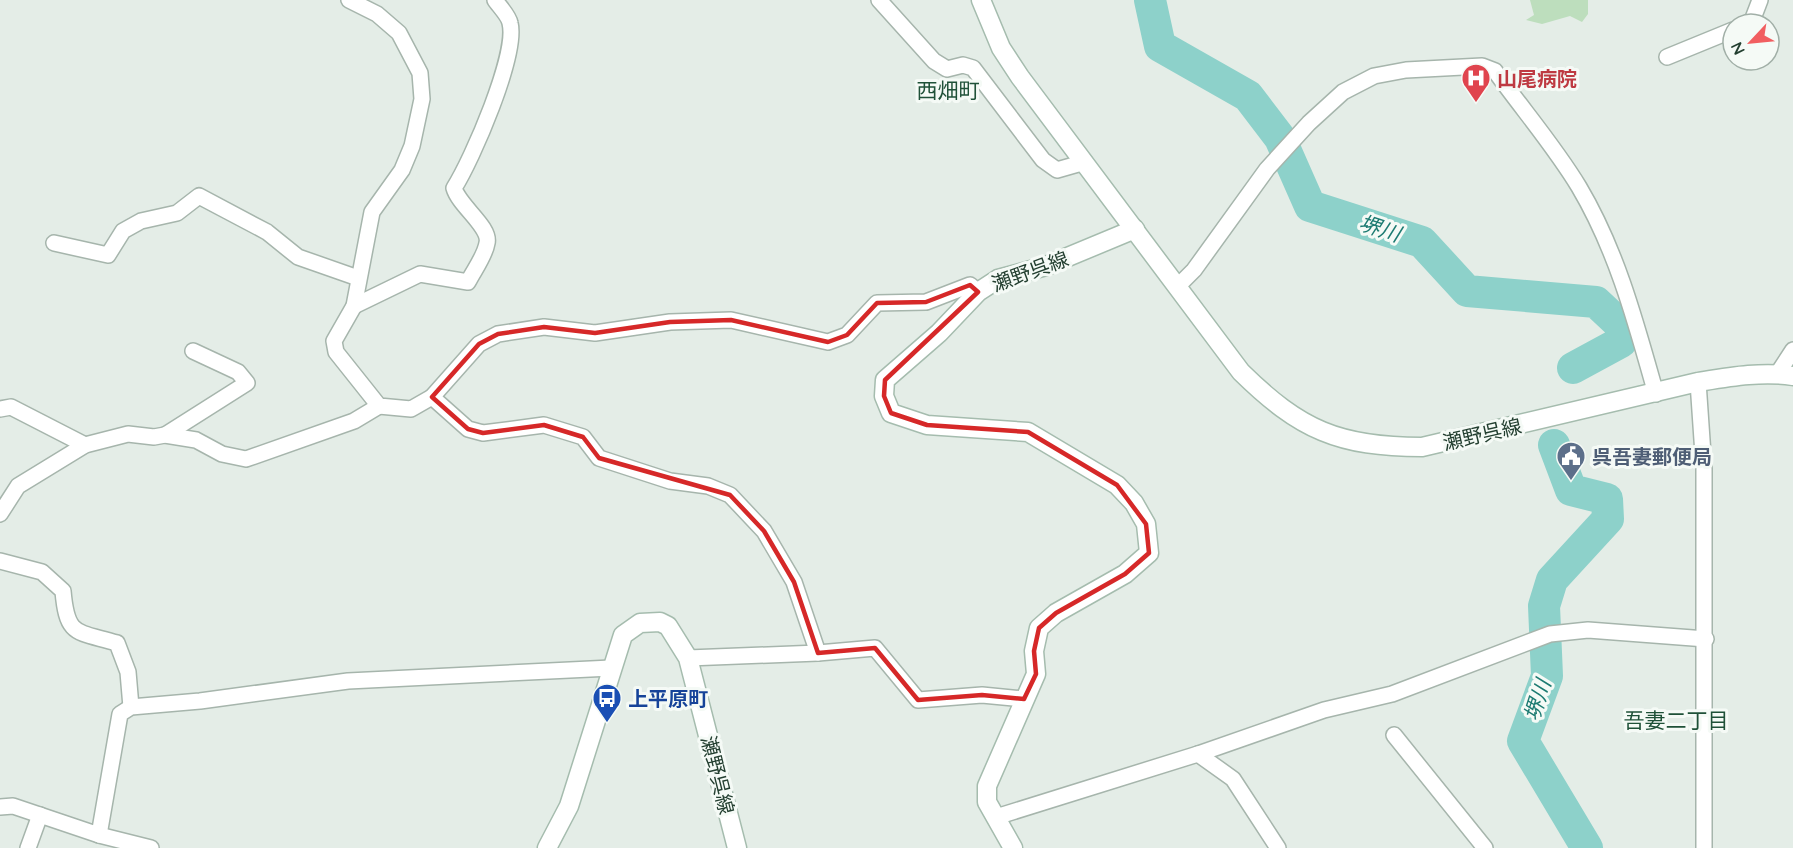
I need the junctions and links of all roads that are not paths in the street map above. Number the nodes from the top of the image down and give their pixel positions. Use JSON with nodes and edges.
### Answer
{"nodes":[{"id":1,"x":349,"y":0,"type":"edge"},
{"id":2,"x":366,"y":0,"type":"edge"},
{"id":3,"x":495,"y":0,"type":"edge"},
{"id":4,"x":879,"y":0,"type":"edge"},
{"id":5,"x":981,"y":0,"type":"edge"},
{"id":6,"x":377,"y":14,"type":"junction"},
{"id":7,"x":1721,"y":35,"type":"edge"},
{"id":8,"x":1667,"y":57,"type":"dead end"},
{"id":9,"x":1085,"y":162,"type":"junction"},
{"id":10,"x":1135,"y":229,"type":"junction"},
{"id":11,"x":54,"y":243,"type":"dead end"},
{"id":12,"x":358,"y":278,"type":"junction"},
{"id":13,"x":1177,"y":286,"type":"junction"},
{"id":14,"x":978,"y":292,"type":"junction"},
{"id":15,"x":354,"y":306,"type":"junction"},
{"id":16,"x":1793,"y":350,"type":"edge"},
{"id":17,"x":193,"y":351,"type":"dead end"},
{"id":18,"x":1786,"y":375,"type":"edge"},
{"id":19,"x":1698,"y":382,"type":"junction"},
{"id":20,"x":1656,"y":394,"type":"junction"},
{"id":21,"x":432,"y":397,"type":"junction"},
{"id":22,"x":379,"y":406,"type":"junction"},
{"id":23,"x":0,"y":409,"type":"edge"},
{"id":24,"x":165,"y":435,"type":"junction"},
{"id":25,"x":85,"y":445,"type":"junction"},
{"id":26,"x":0,"y":514,"type":"edge"},
{"id":27,"x":0,"y":561,"type":"edge"},
{"id":28,"x":1706,"y":639,"type":"junction"},
{"id":29,"x":818,"y":653,"type":"junction"},
{"id":30,"x":688,"y":658,"type":"junction"},
{"id":31,"x":610,"y":668,"type":"junction"},
{"id":32,"x":1024,"y":699,"type":"junction"},
{"id":33,"x":131,"y":707,"type":"junction"},
{"id":34,"x":1394,"y":735,"type":"dead end"},
{"id":35,"x":1198,"y":754,"type":"junction"},
{"id":36,"x":0,"y":807,"type":"edge"},
{"id":37,"x":40,"y":815,"type":"junction"},
{"id":38,"x":996,"y":817,"type":"junction"},
{"id":39,"x":99,"y":835,"type":"junction"},
{"id":40,"x":28,"y":848,"type":"edge"},
{"id":41,"x":151,"y":848,"type":"edge"},
{"id":42,"x":547,"y":848,"type":"edge"},
{"id":43,"x":737,"y":848,"type":"edge"},
{"id":44,"x":1013,"y":848,"type":"edge"},
{"id":45,"x":1278,"y":848,"type":"edge"},
{"id":46,"x":1485,"y":848,"type":"edge"},
{"id":47,"x":1704,"y":848,"type":"edge"}],
"edges":[{"from":1,"to":6,"type":"street"},
{"from":2,"to":6,"type":"street"},
{"from":3,"to":15,"type":"street"},
{"from":4,"to":9,"type":"street"},
{"from":5,"to":9,"type":"main road"},
{"from":6,"to":12,"type":"street"},
{"from":7,"to":8,"type":"street"},
{"from":9,"to":10,"type":"main road"},
{"from":10,"to":13,"type":"main road","name":"瀬野呉線"},
{"from":10,"to":14,"type":"main road","name":"瀬野呉線"},
{"from":11,"to":12,"type":"street"},
{"from":12,"to":15,"type":"street"},
{"from":13,"to":20,"type":"main road","name":"瀬野呉線"},
{"from":13,"to":20,"type":"street"},
{"from":14,"to":21,"type":"street"},
{"from":14,"to":32,"type":"main road","name":"瀬野呉線"},
{"from":15,"to":22,"type":"street"},
{"from":16,"to":18,"type":"street"},
{"from":17,"to":24,"type":"street"},
{"from":18,"to":19,"type":"main road","name":"瀬野呉線"},
{"from":19,"to":20,"type":"main road","name":"瀬野呉線"},
{"from":19,"to":28,"type":"street"},
{"from":21,"to":22,"type":"street"},
{"from":21,"to":29,"type":"street"},
{"from":22,"to":24,"type":"street"},
{"from":23,"to":25,"type":"street"},
{"from":24,"to":25,"type":"street"},
{"from":25,"to":26,"type":"street"},
{"from":27,"to":33,"type":"street"},
{"from":28,"to":35,"type":"street"},
{"from":28,"to":47,"type":"street"},
{"from":29,"to":30,"type":"street"},
{"from":29,"to":32,"type":"street"},
{"from":30,"to":31,"type":"main road","name":"瀬野呉線"},
{"from":30,"to":43,"type":"main road","name":"瀬野呉線"},
{"from":31,"to":33,"type":"street"},
{"from":31,"to":42,"type":"main road","name":"瀬野呉線"},
{"from":32,"to":38,"type":"main road","name":"瀬野呉線"},
{"from":33,"to":39,"type":"street"},
{"from":34,"to":46,"type":"street"},
{"from":35,"to":38,"type":"street"},
{"from":35,"to":45,"type":"street"},
{"from":36,"to":37,"type":"street"},
{"from":37,"to":39,"type":"street"},
{"from":37,"to":40,"type":"street"},
{"from":38,"to":44,"type":"main road","name":"瀬野呉線"},
{"from":39,"to":41,"type":"street"}]}
